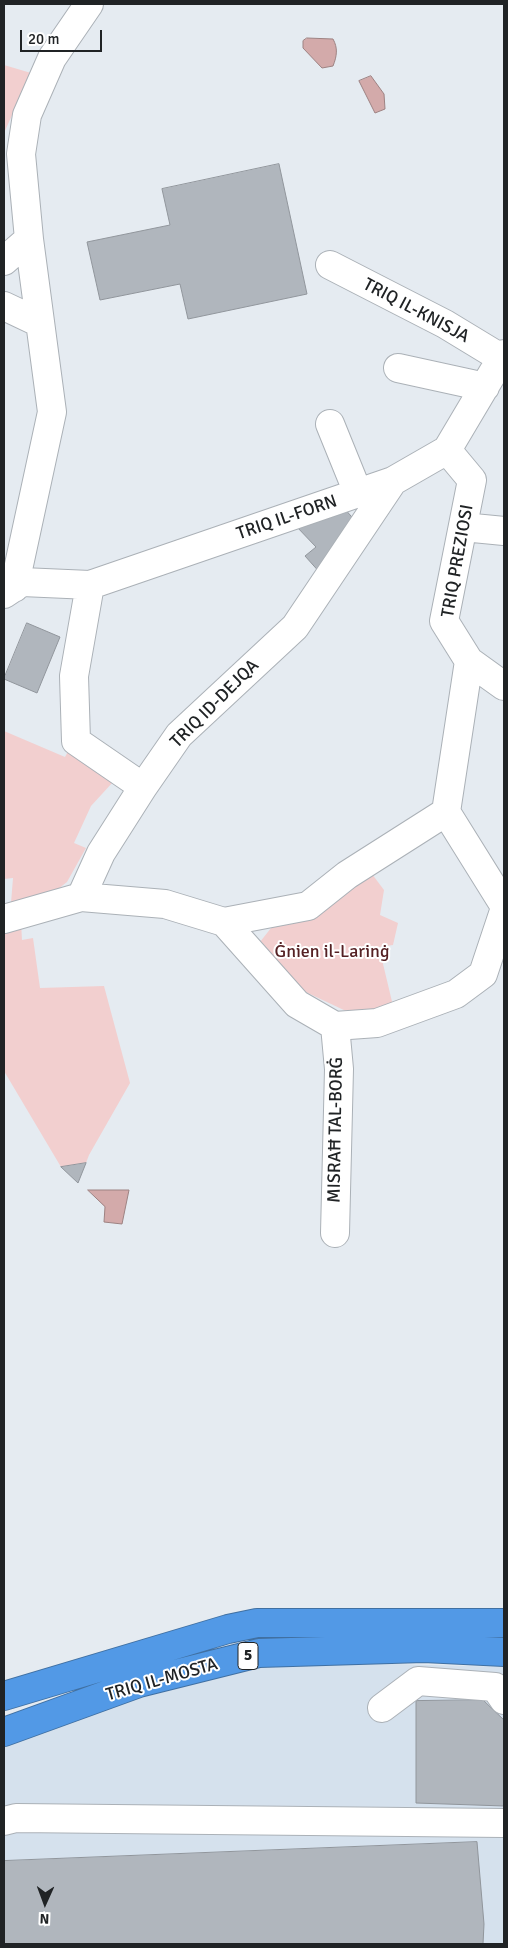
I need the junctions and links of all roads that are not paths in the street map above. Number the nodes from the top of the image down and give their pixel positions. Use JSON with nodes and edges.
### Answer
{"nodes":[{"id":1,"x":89,"y":4,"type":"edge"},
{"id":2,"x":29,"y":239,"type":"junction"},
{"id":3,"x":4,"y":261,"type":"edge"},
{"id":4,"x":330,"y":265,"type":"dead end"},
{"id":5,"x":4,"y":306,"type":"edge"},
{"id":6,"x":40,"y":323,"type":"junction"},
{"id":7,"x":503,"y":356,"type":"edge"},
{"id":8,"x":398,"y":368,"type":"dead end"},
{"id":9,"x":485,"y":387,"type":"junction"},
{"id":10,"x":330,"y":424,"type":"dead end"},
{"id":11,"x":447,"y":450,"type":"junction"},
{"id":12,"x":393,"y":481,"type":"junction"},
{"id":13,"x":358,"y":493,"type":"junction"},
{"id":14,"x":463,"y":527,"type":"junction"},
{"id":15,"x":504,"y":531,"type":"edge"},
{"id":16,"x":90,"y":585,"type":"junction"},
{"id":17,"x":9,"y":591,"type":"edge"},
{"id":18,"x":469,"y":661,"type":"junction"},
{"id":19,"x":504,"y":686,"type":"edge"},
{"id":20,"x":143,"y":787,"type":"junction"},
{"id":21,"x":446,"y":812,"type":"junction"},
{"id":22,"x":81,"y":897,"type":"junction"},
{"id":23,"x":504,"y":905,"type":"edge"},
{"id":24,"x":504,"y":911,"type":"edge"},
{"id":25,"x":4,"y":919,"type":"edge"},
{"id":26,"x":224,"y":922,"type":"junction"},
{"id":27,"x":494,"y":975,"type":"edge"},
{"id":28,"x":335,"y":1026,"type":"junction"},
{"id":29,"x":335,"y":1233,"type":"dead end"},
{"id":30,"x":504,"y":1623,"type":"edge"},
{"id":31,"x":504,"y":1652,"type":"edge"},
{"id":32,"x":4,"y":1696,"type":"edge"},
{"id":33,"x":504,"y":1700,"type":"edge"},
{"id":34,"x":382,"y":1708,"type":"dead end"},
{"id":35,"x":4,"y":1732,"type":"edge"},
{"id":36,"x":4,"y":1822,"type":"edge"},
{"id":37,"x":504,"y":1823,"type":"edge"}],
"edges":[{"from":1,"to":2,"type":"street"},
{"from":2,"to":3,"type":"street"},
{"from":2,"to":6,"type":"street"},
{"from":4,"to":7,"type":"street","name":"TRIQ IL-KNISJA"},
{"from":5,"to":6,"type":"street"},
{"from":6,"to":17,"type":"street"},
{"from":7,"to":9,"type":"street","name":"TRIQ IL-FORN"},
{"from":8,"to":9,"type":"street"},
{"from":9,"to":11,"type":"street","name":"TRIQ IL-FORN"},
{"from":10,"to":13,"type":"street"},
{"from":11,"to":12,"type":"street","name":"TRIQ IL-FORN"},
{"from":11,"to":14,"type":"street","name":"TRIQ PREZIOSI"},
{"from":12,"to":13,"type":"street","name":"TRIQ IL-FORN"},
{"from":12,"to":20,"type":"street","name":"TRIQ ID-DEJQA"},
{"from":13,"to":16,"type":"street","name":"TRIQ IL-FORN"},
{"from":14,"to":15,"type":"street"},
{"from":14,"to":18,"type":"street","name":"TRIQ PREZIOSI"},
{"from":16,"to":17,"type":"street","name":"TRIQ IL-FORN"},
{"from":16,"to":20,"type":"street"},
{"from":18,"to":19,"type":"street","name":"TRIQ PREZIOSI"},
{"from":18,"to":21,"type":"street"},
{"from":20,"to":22,"type":"street","name":"TRIQ ID-DEJQA"},
{"from":21,"to":23,"type":"street"},
{"from":21,"to":26,"type":"street"},
{"from":22,"to":25,"type":"street"},
{"from":22,"to":26,"type":"street"},
{"from":24,"to":27,"type":"street"},
{"from":26,"to":28,"type":"street"},
{"from":27,"to":28,"type":"street"},
{"from":28,"to":29,"type":"street","name":"MISRAĦ TAL-BORĠ"},
{"from":30,"to":32,"type":"highway","name":"TRIQ IL-MOSTA","number":"5"},
{"from":31,"to":35,"type":"highway","name":"TRIQ IL-MOSTA","number":"5"},
{"from":33,"to":34,"type":"street"},
{"from":36,"to":37,"type":"street"}]}
